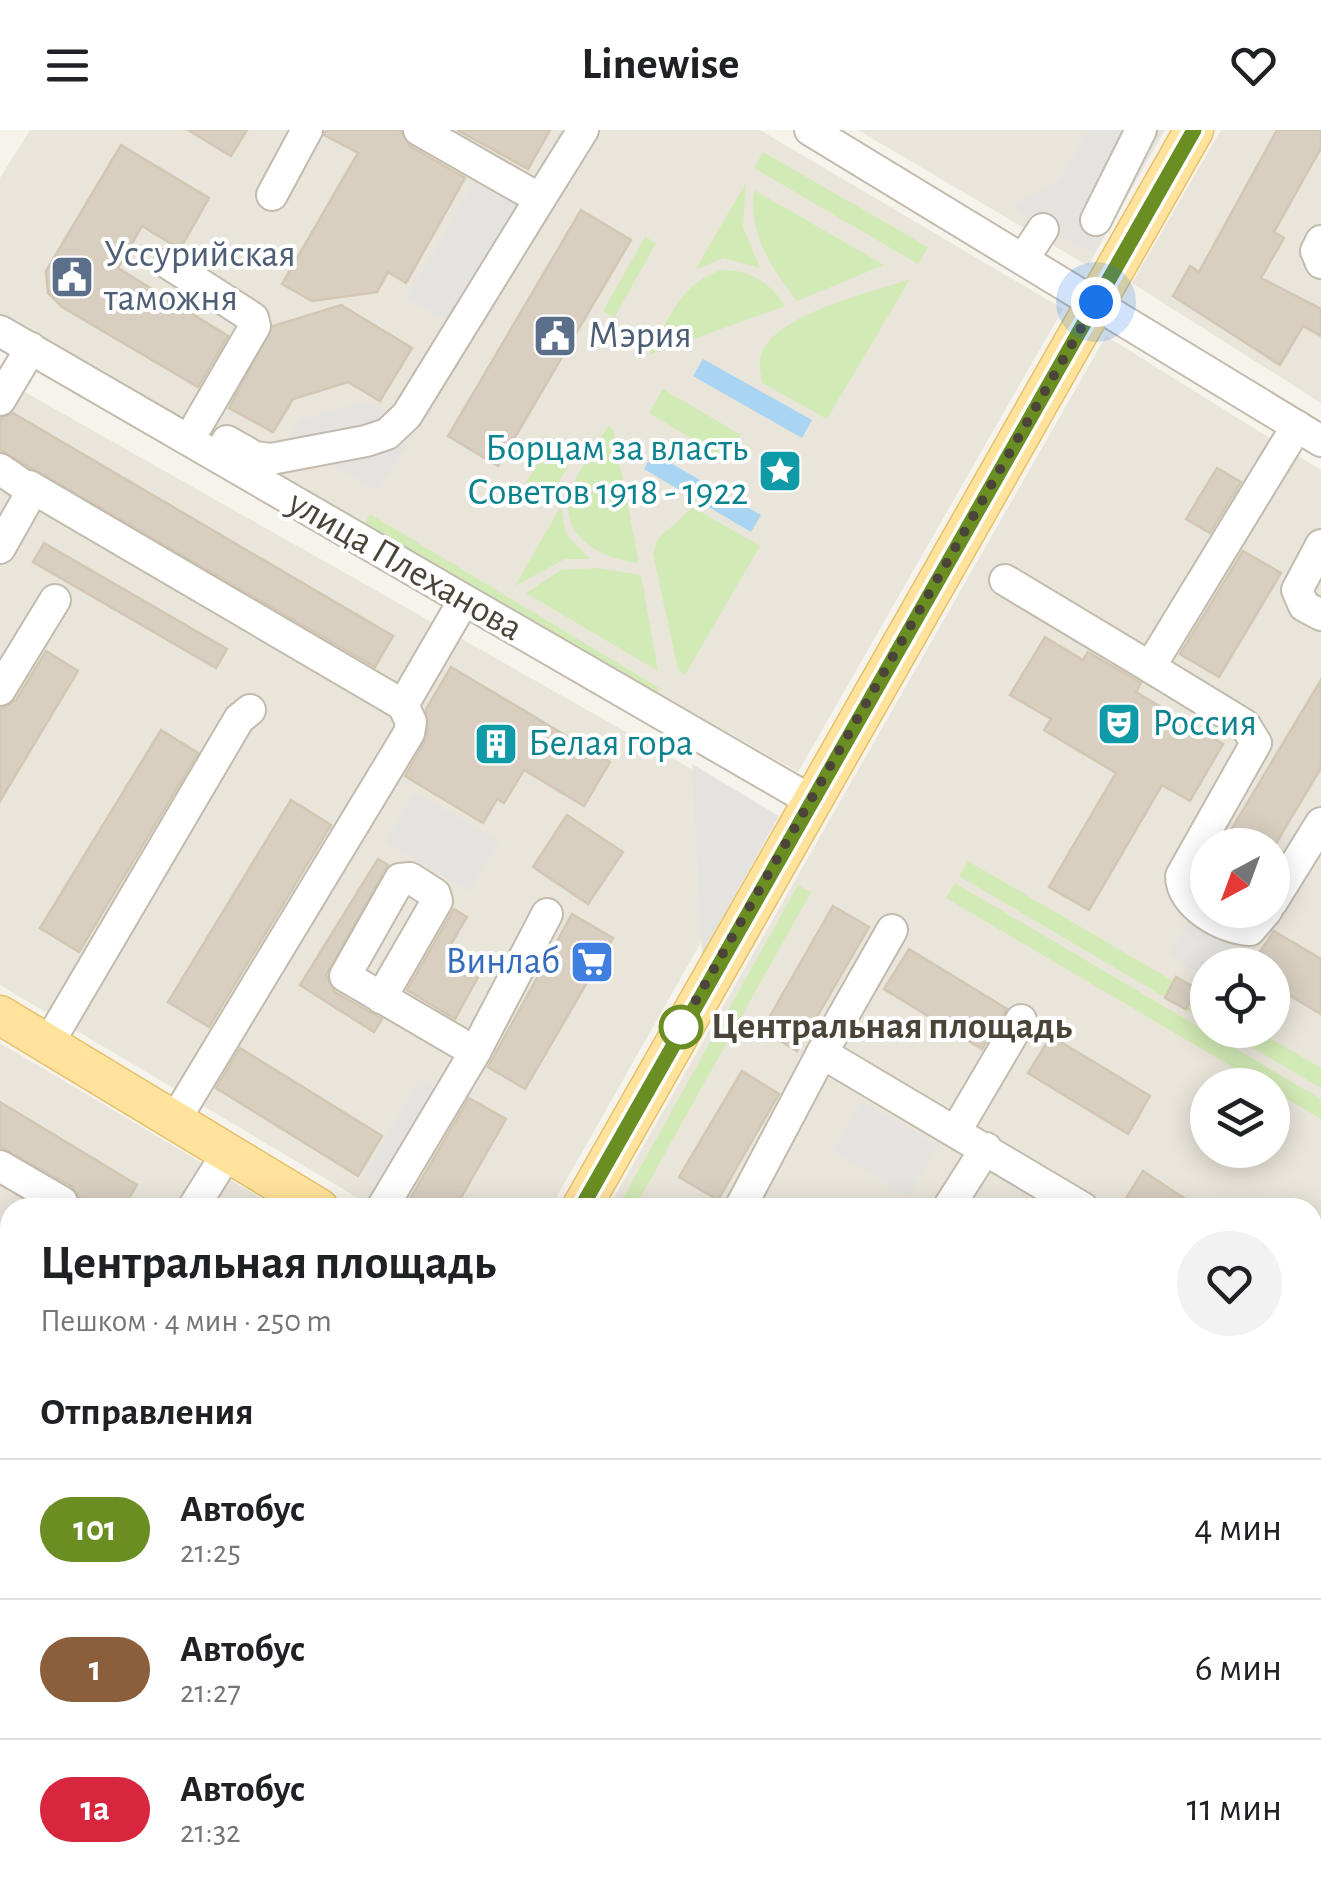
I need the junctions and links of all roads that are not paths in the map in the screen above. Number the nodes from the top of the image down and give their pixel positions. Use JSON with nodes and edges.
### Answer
{"nodes":[{"id":1,"x":307,"y":130,"type":"edge"},
{"id":2,"x":419,"y":130,"type":"edge"},
{"id":3,"x":583,"y":130,"type":"edge"},
{"id":4,"x":810,"y":130,"type":"edge"},
{"id":5,"x":1142,"y":130,"type":"edge"},
{"id":6,"x":1194,"y":130,"type":"edge"},
{"id":7,"x":272,"y":195,"type":"dead end"},
{"id":8,"x":540,"y":199,"type":"junction"},
{"id":9,"x":1096,"y":220,"type":"dead end"},
{"id":10,"x":1042,"y":229,"type":"dead end"},
{"id":11,"x":1321,"y":241,"type":"edge"},
{"id":12,"x":1024,"y":258,"type":"junction"},
{"id":13,"x":1321,"y":263,"type":"edge"},
{"id":14,"x":169,"y":264,"type":"dead end"},
{"id":15,"x":1096,"y":302,"type":"junction"},
{"id":16,"x":0,"y":331,"type":"edge"},
{"id":17,"x":30,"y":348,"type":"junction"},
{"id":18,"x":0,"y":400,"type":"edge"},
{"id":19,"x":194,"y":432,"type":"junction"},
{"id":20,"x":1309,"y":434,"type":"edge"},
{"id":21,"x":0,"y":469,"type":"edge"},
{"id":22,"x":29,"y":486,"type":"junction"},
{"id":23,"x":1321,"y":545,"type":"edge"},
{"id":24,"x":0,"y":548,"type":"edge"},
{"id":25,"x":1005,"y":580,"type":"dead end"},
{"id":26,"x":55,"y":600,"type":"dead end"},
{"id":27,"x":464,"y":600,"type":"junction"},
{"id":28,"x":1321,"y":615,"type":"edge"},
{"id":29,"x":1150,"y":667,"type":"junction"},
{"id":30,"x":0,"y":690,"type":"edge"},
{"id":31,"x":403,"y":706,"type":"junction"},
{"id":32,"x":250,"y":710,"type":"dead end"},
{"id":33,"x":810,"y":800,"type":"junction"},
{"id":34,"x":1321,"y":823,"type":"edge"},
{"id":35,"x":1208,"y":828,"type":"edge"},
{"id":36,"x":1190,"y":860,"type":"edge"},
{"id":37,"x":1290,"y":873,"type":"edge"},
{"id":38,"x":1190,"y":902,"type":"edge"},
{"id":39,"x":547,"y":914,"type":"dead end"},
{"id":40,"x":892,"y":930,"type":"dead end"},
{"id":41,"x":381,"y":998,"type":"dead end"},
{"id":42,"x":0,"y":1015,"type":"edge"},
{"id":43,"x":1021,"y":1020,"type":"dead end"},
{"id":44,"x":48,"y":1044,"type":"junction"},
{"id":45,"x":474,"y":1052,"type":"junction"},
{"id":46,"x":822,"y":1053,"type":"junction"},
{"id":47,"x":175,"y":1120,"type":"junction"},
{"id":48,"x":956,"y":1129,"type":"junction"},
{"id":49,"x":986,"y":1148,"type":"junction"},
{"id":50,"x":228,"y":1152,"type":"junction"},
{"id":51,"x":0,"y":1166,"type":"edge"},
{"id":52,"x":50,"y":1198,"type":"edge"},
{"id":53,"x":199,"y":1198,"type":"edge"},
{"id":54,"x":303,"y":1198,"type":"edge"},
{"id":55,"x":388,"y":1198,"type":"edge"},
{"id":56,"x":587,"y":1198,"type":"edge"},
{"id":57,"x":745,"y":1198,"type":"edge"},
{"id":58,"x":954,"y":1198,"type":"edge"},
{"id":59,"x":1067,"y":1198,"type":"edge"}],
"edges":[{"from":1,"to":7,"type":"street"},
{"from":2,"to":8,"type":"street"},
{"from":3,"to":8,"type":"street"},
{"from":4,"to":12,"type":"street"},
{"from":5,"to":9,"type":"street"},
{"from":6,"to":15,"type":"main road"},
{"from":8,"to":19,"type":"street"},
{"from":10,"to":12,"type":"street"},
{"from":11,"to":13,"type":"street"},
{"from":12,"to":15,"type":"street"},
{"from":14,"to":19,"type":"street"},
{"from":15,"to":20,"type":"street"},
{"from":15,"to":33,"type":"main road"},
{"from":16,"to":17,"type":"street","name":"улица Плеханова"},
{"from":17,"to":18,"type":"street"},
{"from":17,"to":19,"type":"street","name":"улица Плеханова"},
{"from":19,"to":27,"type":"street","name":"улица Плеханова"},
{"from":20,"to":29,"type":"street"},
{"from":21,"to":22,"type":"street"},
{"from":22,"to":24,"type":"street"},
{"from":22,"to":31,"type":"street"},
{"from":23,"to":28,"type":"street"},
{"from":25,"to":29,"type":"street"},
{"from":26,"to":30,"type":"street"},
{"from":27,"to":31,"type":"street"},
{"from":27,"to":33,"type":"street","name":"улица Плеханова"},
{"from":29,"to":35,"type":"street"},
{"from":31,"to":47,"type":"street"},
{"from":32,"to":44,"type":"street"},
{"from":33,"to":56,"type":"main road"},
{"from":34,"to":37,"type":"street"},
{"from":36,"to":38,"type":"street"},
{"from":39,"to":45,"type":"street"},
{"from":40,"to":46,"type":"street"},
{"from":41,"to":45,"type":"street"},
{"from":42,"to":44,"type":"main road"},
{"from":43,"to":48,"type":"street"},
{"from":44,"to":47,"type":"main road"},
{"from":45,"to":55,"type":"street"},
{"from":46,"to":48,"type":"street"},
{"from":46,"to":57,"type":"street"},
{"from":47,"to":50,"type":"main road"},
{"from":48,"to":49,"type":"street"},
{"from":49,"to":58,"type":"street"},
{"from":49,"to":59,"type":"street"},
{"from":50,"to":53,"type":"street"},
{"from":50,"to":54,"type":"main road"},
{"from":51,"to":52,"type":"street"}]}
